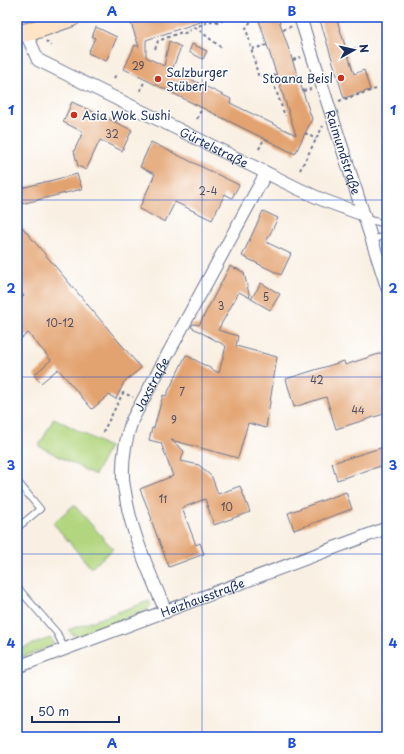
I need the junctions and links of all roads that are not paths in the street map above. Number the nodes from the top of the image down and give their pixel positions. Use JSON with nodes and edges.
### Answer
{"nodes":[{"id":1,"x":72,"y":17,"type":"edge"},
{"id":2,"x":296,"y":22,"type":"edge"},
{"id":3,"x":22,"y":34,"type":"edge"},
{"id":4,"x":266,"y":173,"type":"junction"},
{"id":5,"x":365,"y":217,"type":"junction"},
{"id":6,"x":387,"y":224,"type":"edge"},
{"id":7,"x":387,"y":237,"type":"edge"},
{"id":8,"x":372,"y":240,"type":"junction"},
{"id":9,"x":387,"y":288,"type":"edge"},
{"id":10,"x":17,"y":481,"type":"edge"},
{"id":11,"x":17,"y":528,"type":"edge"},
{"id":12,"x":387,"y":528,"type":"edge"},
{"id":13,"x":17,"y":587,"type":"edge"},
{"id":14,"x":166,"y":612,"type":"junction"},
{"id":15,"x":65,"y":650,"type":"junction"},
{"id":16,"x":17,"y":668,"type":"edge"}],
"edges":[{"from":1,"to":3,"type":"main road"},
{"from":2,"to":5,"type":"street","name":"Raimundstraße"},
{"from":3,"to":4,"type":"street","name":"Gürtelstraße"},
{"from":4,"to":5,"type":"street","name":"Gürtelstraße"},
{"from":4,"to":14,"type":"street","name":"Jaxstraße"},
{"from":5,"to":6,"type":"lane"},
{"from":5,"to":8,"type":"street","name":"Raimundstraße"},
{"from":7,"to":8,"type":"lane"},
{"from":8,"to":9,"type":"street","name":"Raimundstraße"},
{"from":10,"to":11,"type":"lane"},
{"from":12,"to":14,"type":"street","name":"Heizhausstraße"},
{"from":13,"to":15,"type":"lane"},
{"from":14,"to":15,"type":"street","name":"Heizhausstraße"},
{"from":15,"to":16,"type":"street","name":"Heizhausstraße"}]}
